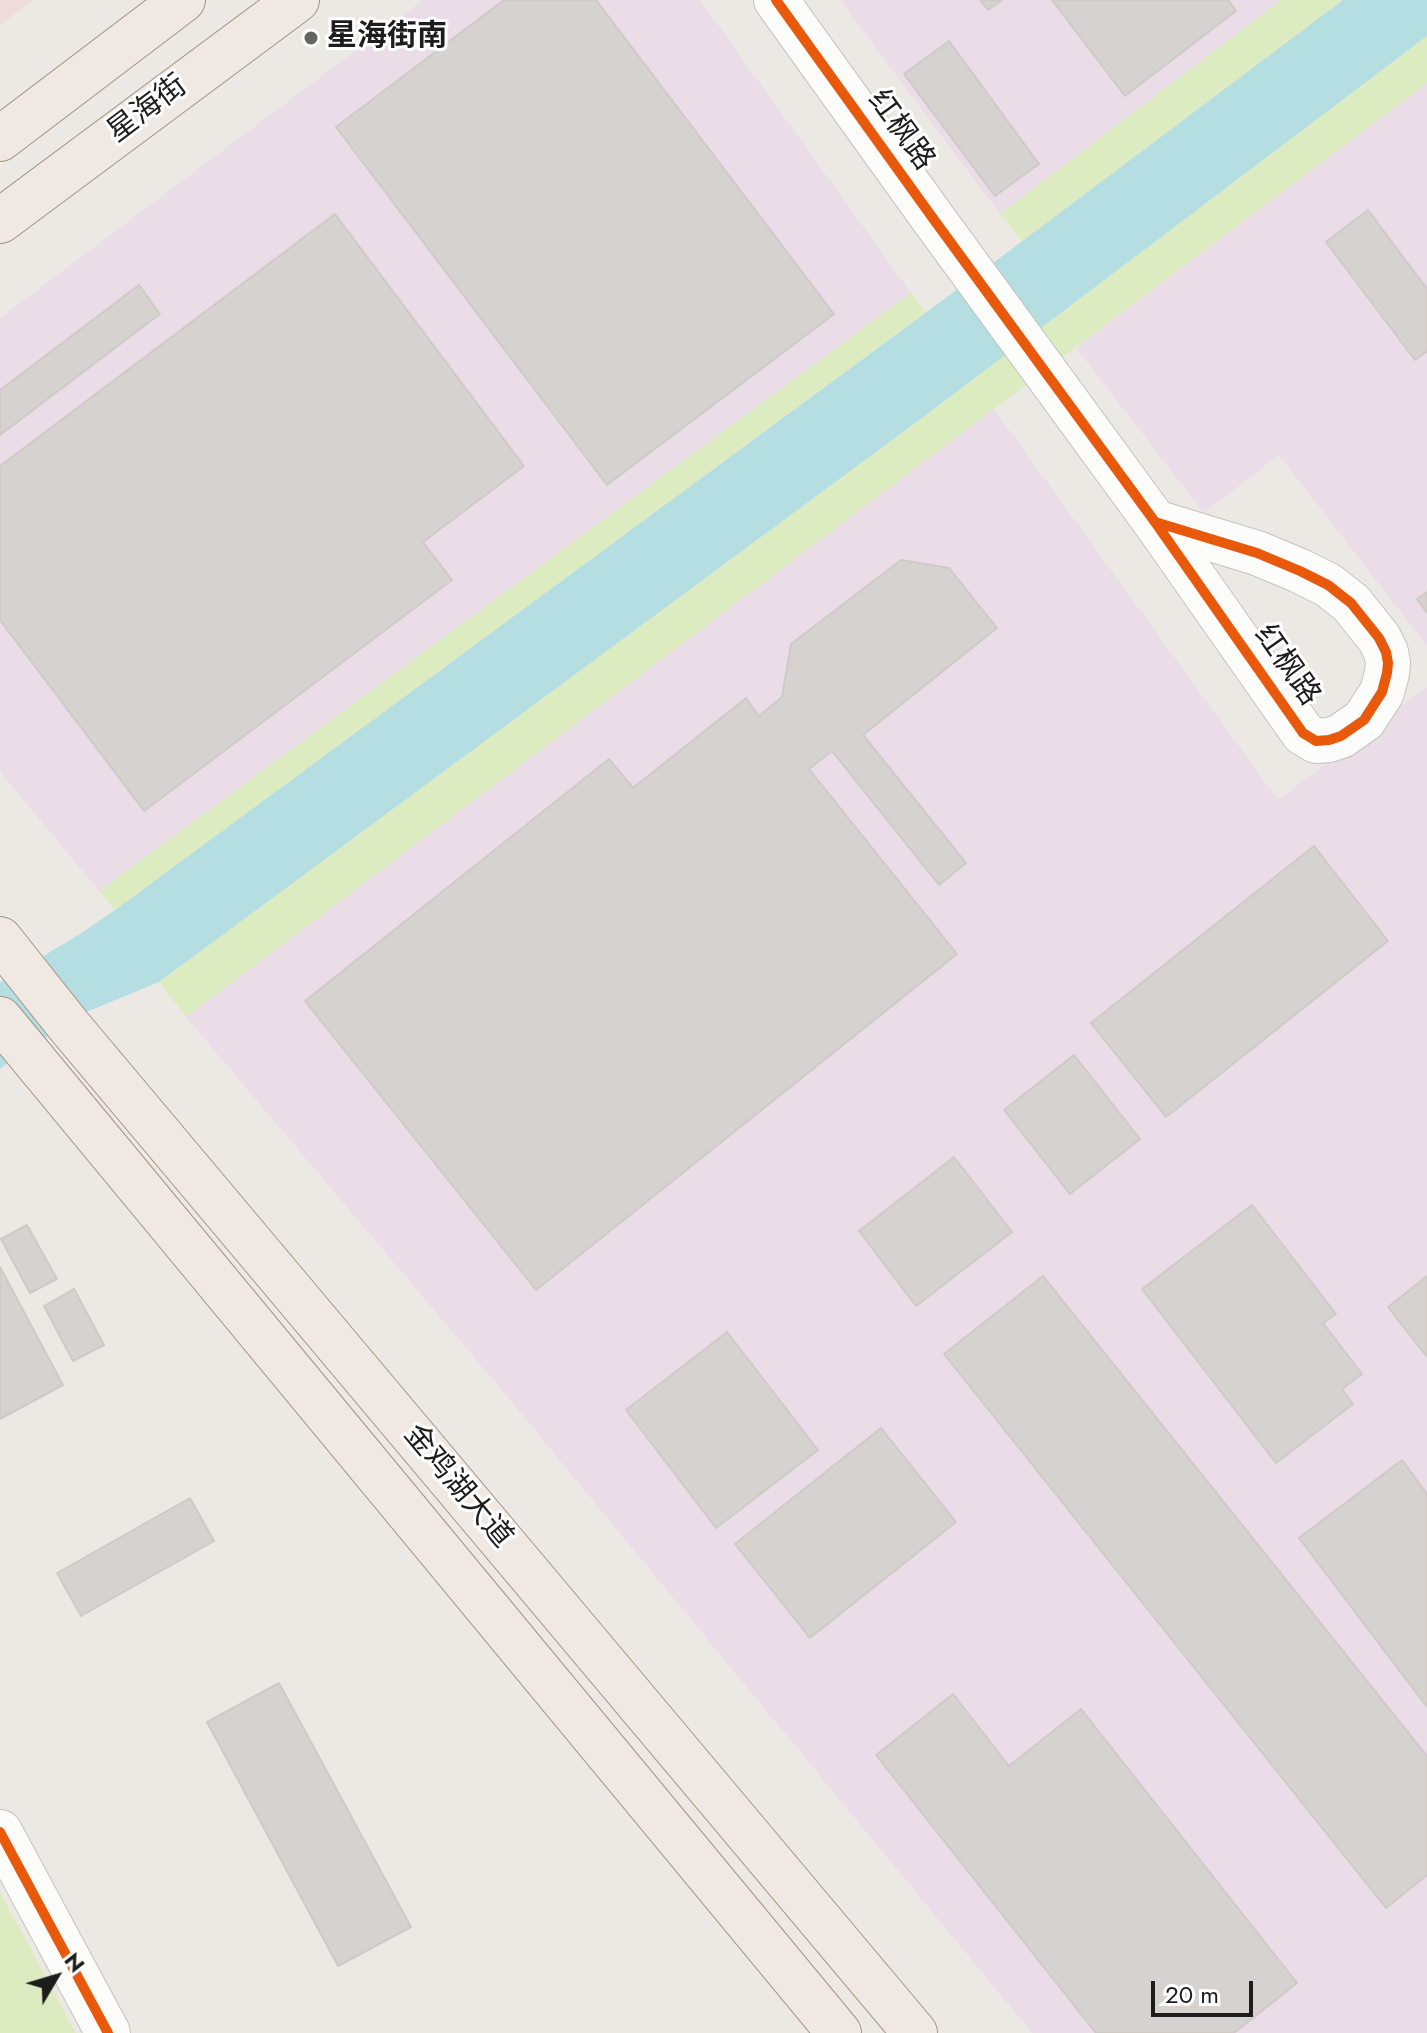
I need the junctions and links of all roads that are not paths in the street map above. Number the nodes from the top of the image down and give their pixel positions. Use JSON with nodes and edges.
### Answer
{"nodes":[{"id":1,"x":183,"y":0,"type":"edge"},
{"id":2,"x":297,"y":0,"type":"edge"},
{"id":3,"x":776,"y":0,"type":"edge"},
{"id":4,"x":0,"y":139,"type":"edge"},
{"id":5,"x":0,"y":221,"type":"edge"},
{"id":6,"x":1155,"y":522,"type":"junction"},
{"id":7,"x":7,"y":948,"type":"edge"},
{"id":8,"x":0,"y":1019,"type":"edge"},
{"id":9,"x":0,"y":1832,"type":"edge"},
{"id":10,"x":108,"y":2033,"type":"edge"},
{"id":11,"x":839,"y":2033,"type":"edge"},
{"id":12,"x":915,"y":2033,"type":"edge"}],
"edges":[{"from":1,"to":4,"type":"main road"},
{"from":2,"to":5,"type":"main road","name":"星海街"},
{"from":3,"to":6,"type":"street","name":"红枫路"},
{"from":6,"to":6,"type":"street","name":"红枫路"},
{"from":7,"to":12,"type":"main road","name":"金鸡湖大道"},
{"from":8,"to":11,"type":"main road","name":"金鸡湖大道"},
{"from":9,"to":10,"type":"street"}]}
